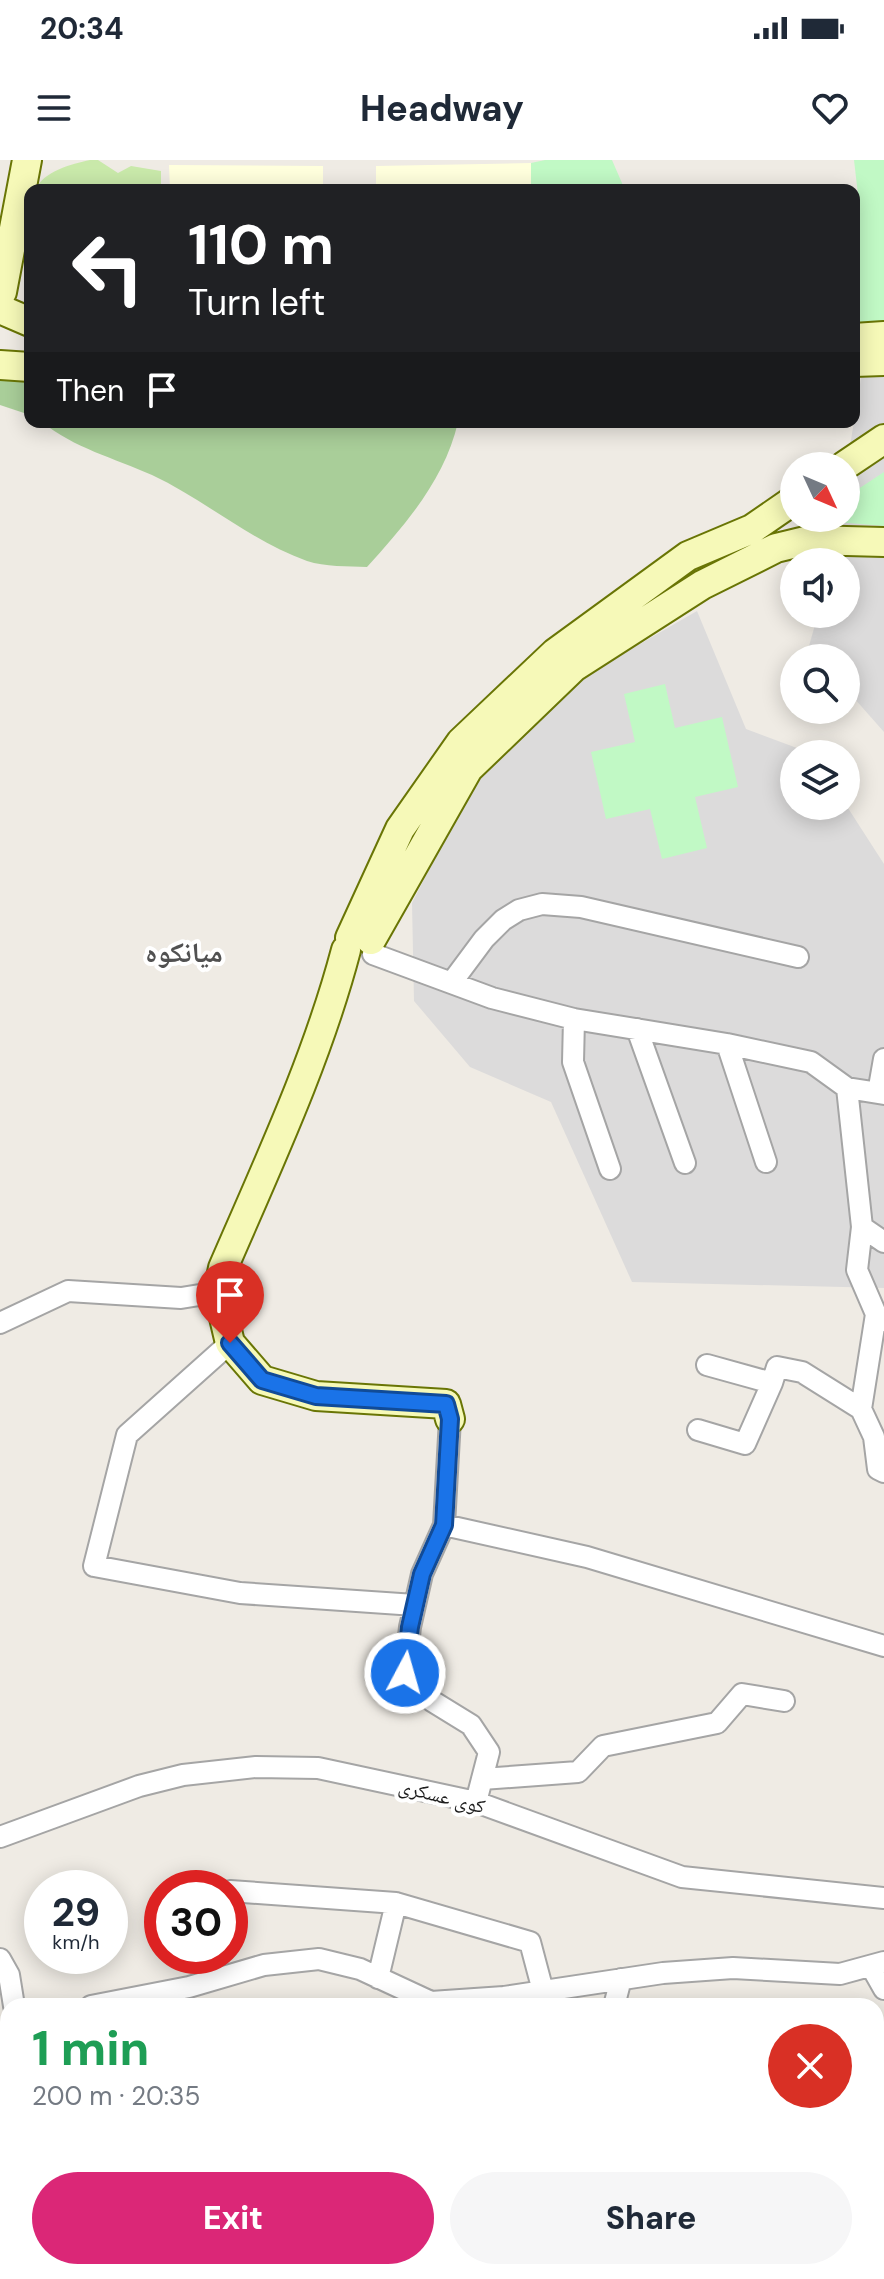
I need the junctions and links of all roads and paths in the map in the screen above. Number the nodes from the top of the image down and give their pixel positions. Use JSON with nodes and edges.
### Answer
{"nodes":[{"id":1,"x":27,"y":160,"type":"edge"},
{"id":2,"x":1,"y":302,"type":"edge"},
{"id":3,"x":24,"y":318,"type":"edge"},
{"id":4,"x":884,"y":336,"type":"edge"},
{"id":5,"x":860,"y":338,"type":"edge"},
{"id":6,"x":884,"y":361,"type":"edge"},
{"id":7,"x":860,"y":362,"type":"edge"},
{"id":8,"x":0,"y":365,"type":"edge"},
{"id":9,"x":24,"y":367,"type":"edge"},
{"id":10,"x":884,"y":439,"type":"edge"},
{"id":11,"x":860,"y":455,"type":"edge"},
{"id":12,"x":780,"y":510,"type":"edge"},
{"id":13,"x":884,"y":542,"type":"edge"},
{"id":14,"x":360,"y":949,"type":"junction"},
{"id":15,"x":798,"y":957,"type":"dead end"},
{"id":16,"x":452,"y":982,"type":"junction"},
{"id":17,"x":574,"y":1019,"type":"junction"},
{"id":18,"x":637,"y":1029,"type":"junction"},
{"id":19,"x":727,"y":1044,"type":"junction"},
{"id":20,"x":884,"y":1059,"type":"edge"},
{"id":21,"x":847,"y":1088,"type":"junction"},
{"id":22,"x":881,"y":1093,"type":"edge"},
{"id":23,"x":766,"y":1162,"type":"dead end"},
{"id":24,"x":685,"y":1163,"type":"dead end"},
{"id":25,"x":610,"y":1169,"type":"dead end"},
{"id":26,"x":862,"y":1227,"type":"junction"},
{"id":27,"x":884,"y":1242,"type":"edge"},
{"id":28,"x":218,"y":1292,"type":"junction"},
{"id":29,"x":880,"y":1317,"type":"edge"},
{"id":30,"x":0,"y":1323,"type":"edge"},
{"id":31,"x":230,"y":1343,"type":"junction"},
{"id":32,"x":707,"y":1365,"type":"dead end"},
{"id":33,"x":772,"y":1383,"type":"junction"},
{"id":34,"x":861,"y":1409,"type":"junction"},
{"id":35,"x":450,"y":1419,"type":"joint"},
{"id":36,"x":698,"y":1430,"type":"dead end"},
{"id":37,"x":884,"y":1472,"type":"edge"},
{"id":38,"x":444,"y":1525,"type":"junction"},
{"id":39,"x":415,"y":1605,"type":"junction"},
{"id":40,"x":884,"y":1646,"type":"edge"},
{"id":41,"x":784,"y":1701,"type":"dead end"},
{"id":42,"x":482,"y":1779,"type":"junction"},
{"id":43,"x":476,"y":1802,"type":"junction"},
{"id":44,"x":0,"y":1837,"type":"edge"},
{"id":45,"x":248,"y":1892,"type":"edge"},
{"id":46,"x":884,"y":1898,"type":"edge"},
{"id":47,"x":396,"y":1903,"type":"junction"},
{"id":48,"x":0,"y":1959,"type":"edge"},
{"id":49,"x":877,"y":1964,"type":"edge"},
{"id":50,"x":378,"y":1978,"type":"junction"},
{"id":51,"x":621,"y":1979,"type":"junction"},
{"id":52,"x":884,"y":1989,"type":"edge"},
{"id":53,"x":543,"y":1991,"type":"junction"},
{"id":54,"x":394,"y":1997,"type":"edge"},
{"id":55,"x":13,"y":1998,"type":"edge"},
{"id":56,"x":135,"y":1998,"type":"edge"},
{"id":57,"x":489,"y":1998,"type":"edge"},
{"id":58,"x":616,"y":1998,"type":"edge"}],
"edges":[{"from":1,"to":2,"type":"main road"},
{"from":2,"to":3,"type":"main road"},
{"from":4,"to":5,"type":"main road"},
{"from":6,"to":7,"type":"main road"},
{"from":8,"to":9,"type":"main road"},
{"from":10,"to":11,"type":"main road"},
{"from":12,"to":14,"type":"main road"},
{"from":13,"to":14,"type":"main road"},
{"from":14,"to":16,"type":"street"},
{"from":14,"to":28,"type":"main road"},
{"from":15,"to":16,"type":"street"},
{"from":16,"to":17,"type":"street"},
{"from":17,"to":18,"type":"street"},
{"from":17,"to":25,"type":"street"},
{"from":18,"to":19,"type":"street"},
{"from":18,"to":24,"type":"street"},
{"from":19,"to":21,"type":"street"},
{"from":19,"to":23,"type":"street"},
{"from":20,"to":22,"type":"street"},
{"from":21,"to":22,"type":"street"},
{"from":21,"to":26,"type":"street"},
{"from":26,"to":27,"type":"street"},
{"from":26,"to":29,"type":"street"},
{"from":28,"to":30,"type":"street"},
{"from":28,"to":31,"type":"main road"},
{"from":29,"to":34,"type":"street"},
{"from":31,"to":35,"type":"main road"},
{"from":31,"to":39,"type":"street"},
{"from":32,"to":33,"type":"street"},
{"from":33,"to":34,"type":"street"},
{"from":33,"to":36,"type":"street"},
{"from":34,"to":37,"type":"street"},
{"from":35,"to":38,"type":"street"},
{"from":38,"to":39,"type":"street"},
{"from":38,"to":40,"type":"street"},
{"from":39,"to":42,"type":"street"},
{"from":41,"to":42,"type":"street"},
{"from":42,"to":43,"type":"street"},
{"from":43,"to":44,"type":"street","name":"کوی عسکری"},
{"from":43,"to":46,"type":"street","name":"کوی عسکری"},
{"from":45,"to":47,"type":"street"},
{"from":47,"to":50,"type":"street"},
{"from":47,"to":53,"type":"street"},
{"from":48,"to":55,"type":"street"},
{"from":49,"to":51,"type":"street"},
{"from":49,"to":52,"type":"street"},
{"from":50,"to":54,"type":"street"},
{"from":50,"to":56,"type":"street"},
{"from":51,"to":53,"type":"street"},
{"from":51,"to":58,"type":"street"},
{"from":53,"to":57,"type":"street"}]}
